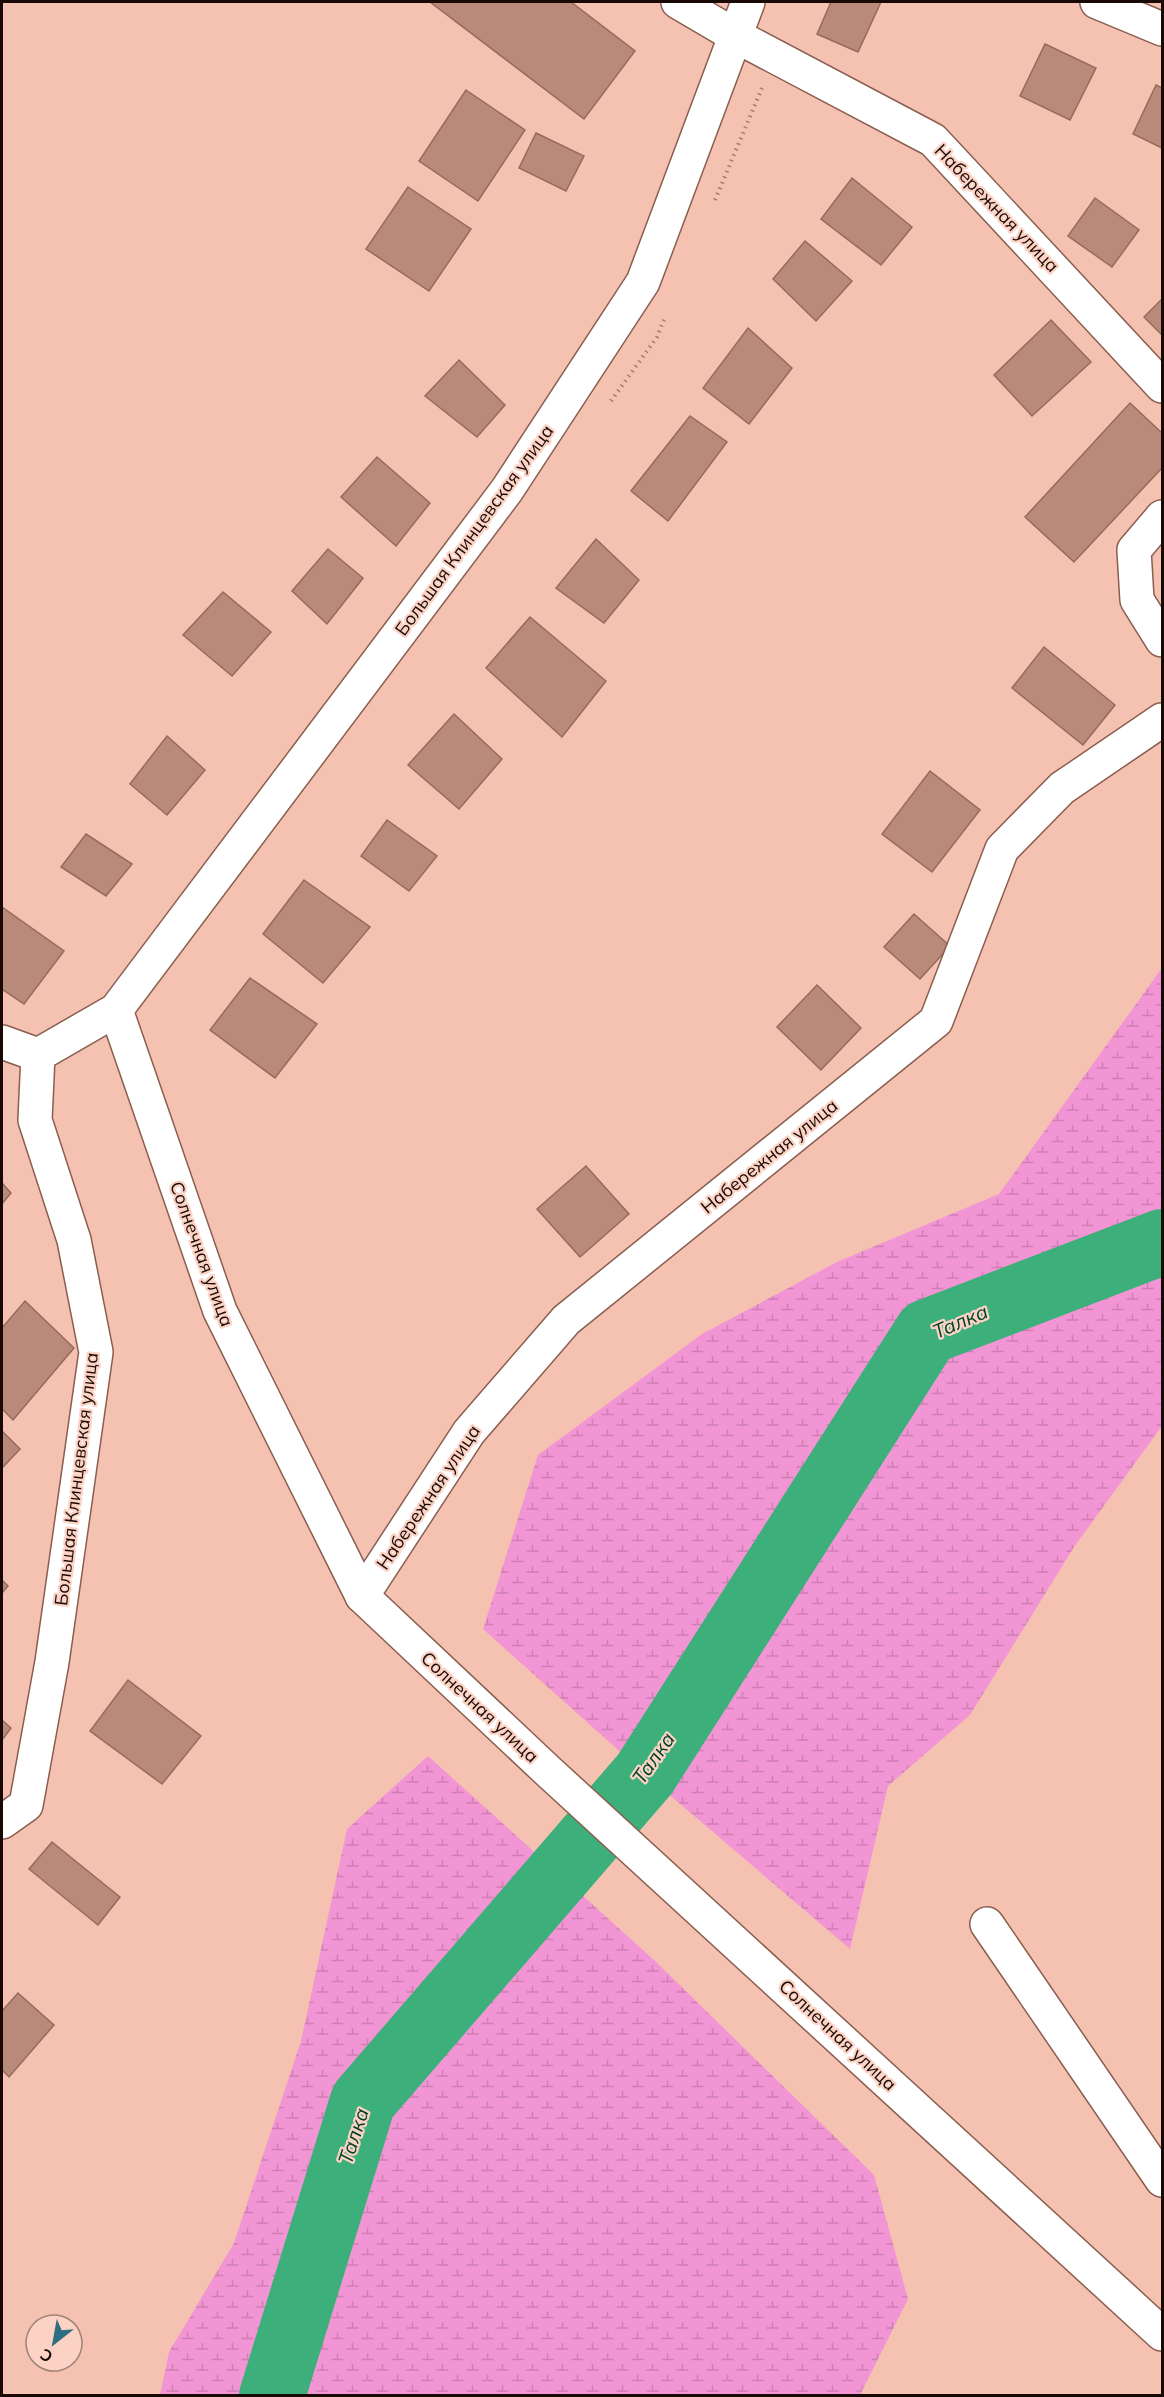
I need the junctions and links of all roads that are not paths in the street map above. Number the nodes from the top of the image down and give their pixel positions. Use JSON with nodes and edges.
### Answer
{"nodes":[{"id":1,"x":678,"y":2,"type":"edge"},
{"id":2,"x":748,"y":2,"type":"edge"},
{"id":3,"x":1097,"y":2,"type":"edge"},
{"id":4,"x":1162,"y":29,"type":"edge"},
{"id":5,"x":736,"y":36,"type":"junction"},
{"id":6,"x":1162,"y":386,"type":"edge"},
{"id":7,"x":1162,"y":517,"type":"edge"},
{"id":8,"x":1162,"y":640,"type":"edge"},
{"id":9,"x":1162,"y":720,"type":"edge"},
{"id":10,"x":116,"y":1010,"type":"junction"},
{"id":11,"x":2,"y":1042,"type":"edge"},
{"id":12,"x":38,"y":1055,"type":"junction"},
{"id":13,"x":362,"y":1596,"type":"junction"},
{"id":14,"x":2,"y":1822,"type":"edge"},
{"id":15,"x":987,"y":1924,"type":"dead end"},
{"id":16,"x":1162,"y":2180,"type":"edge"},
{"id":17,"x":1162,"y":2334,"type":"edge"}],
"edges":[{"from":1,"to":5,"type":"street","name":"Набережная улица"},
{"from":2,"to":5,"type":"street","name":"Большая Клинцевская улица"},
{"from":3,"to":4,"type":"street"},
{"from":5,"to":6,"type":"street","name":"Набережная улица"},
{"from":5,"to":10,"type":"street","name":"Большая Клинцевская улица"},
{"from":7,"to":8,"type":"street"},
{"from":9,"to":13,"type":"street","name":"Набережная улица"},
{"from":10,"to":12,"type":"street"},
{"from":10,"to":13,"type":"street","name":"Солнечная улица"},
{"from":11,"to":12,"type":"street"},
{"from":12,"to":14,"type":"street","name":"Большая Клинцевская улица"},
{"from":13,"to":17,"type":"street","name":"Солнечная улица"},
{"from":15,"to":16,"type":"street"}]}
